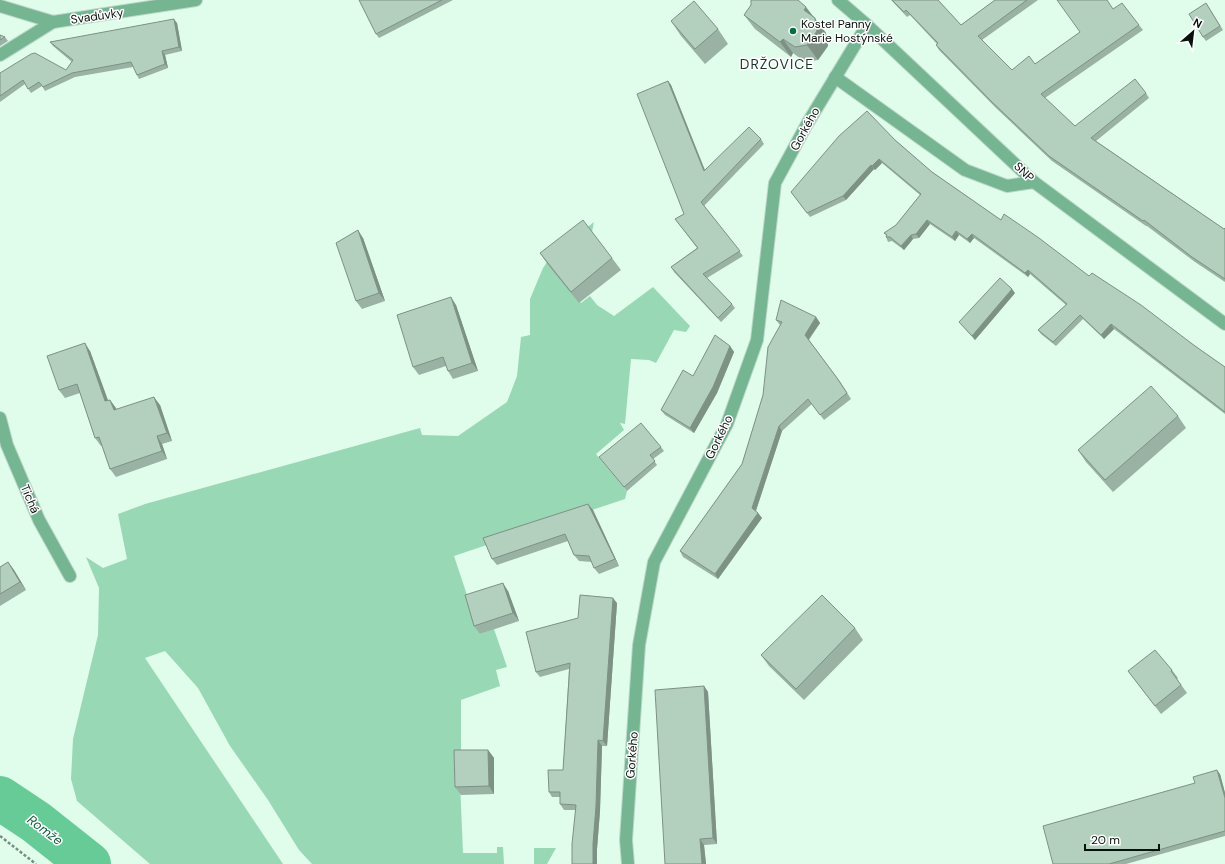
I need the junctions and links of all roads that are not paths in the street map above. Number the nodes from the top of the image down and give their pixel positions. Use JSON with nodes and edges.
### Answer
{"nodes":[{"id":1,"x":196,"y":0,"type":"edge"},
{"id":2,"x":838,"y":0,"type":"edge"},
{"id":3,"x":0,"y":6,"type":"edge"},
{"id":4,"x":53,"y":22,"type":"junction"},
{"id":5,"x":867,"y":25,"type":"junction"},
{"id":6,"x":0,"y":55,"type":"edge"},
{"id":7,"x":835,"y":77,"type":"junction"},
{"id":8,"x":1034,"y":182,"type":"junction"},
{"id":9,"x":1225,"y":324,"type":"edge"},
{"id":10,"x":0,"y":418,"type":"edge"},
{"id":11,"x":70,"y":576,"type":"dead end"},
{"id":12,"x":628,"y":864,"type":"edge"}],
"edges":[{"from":1,"to":4,"type":"street","name":"Svadůvky"},
{"from":2,"to":5,"type":"street","name":"SNP"},
{"from":3,"to":4,"type":"street","name":"Svadůvky"},
{"from":4,"to":6,"type":"street"},
{"from":5,"to":7,"type":"street","name":"Gorkého"},
{"from":5,"to":8,"type":"street","name":"SNP"},
{"from":7,"to":8,"type":"street"},
{"from":7,"to":12,"type":"street","name":"Gorkého"},
{"from":8,"to":9,"type":"street","name":"SNP"},
{"from":10,"to":11,"type":"street","name":"Tichá"}]}
